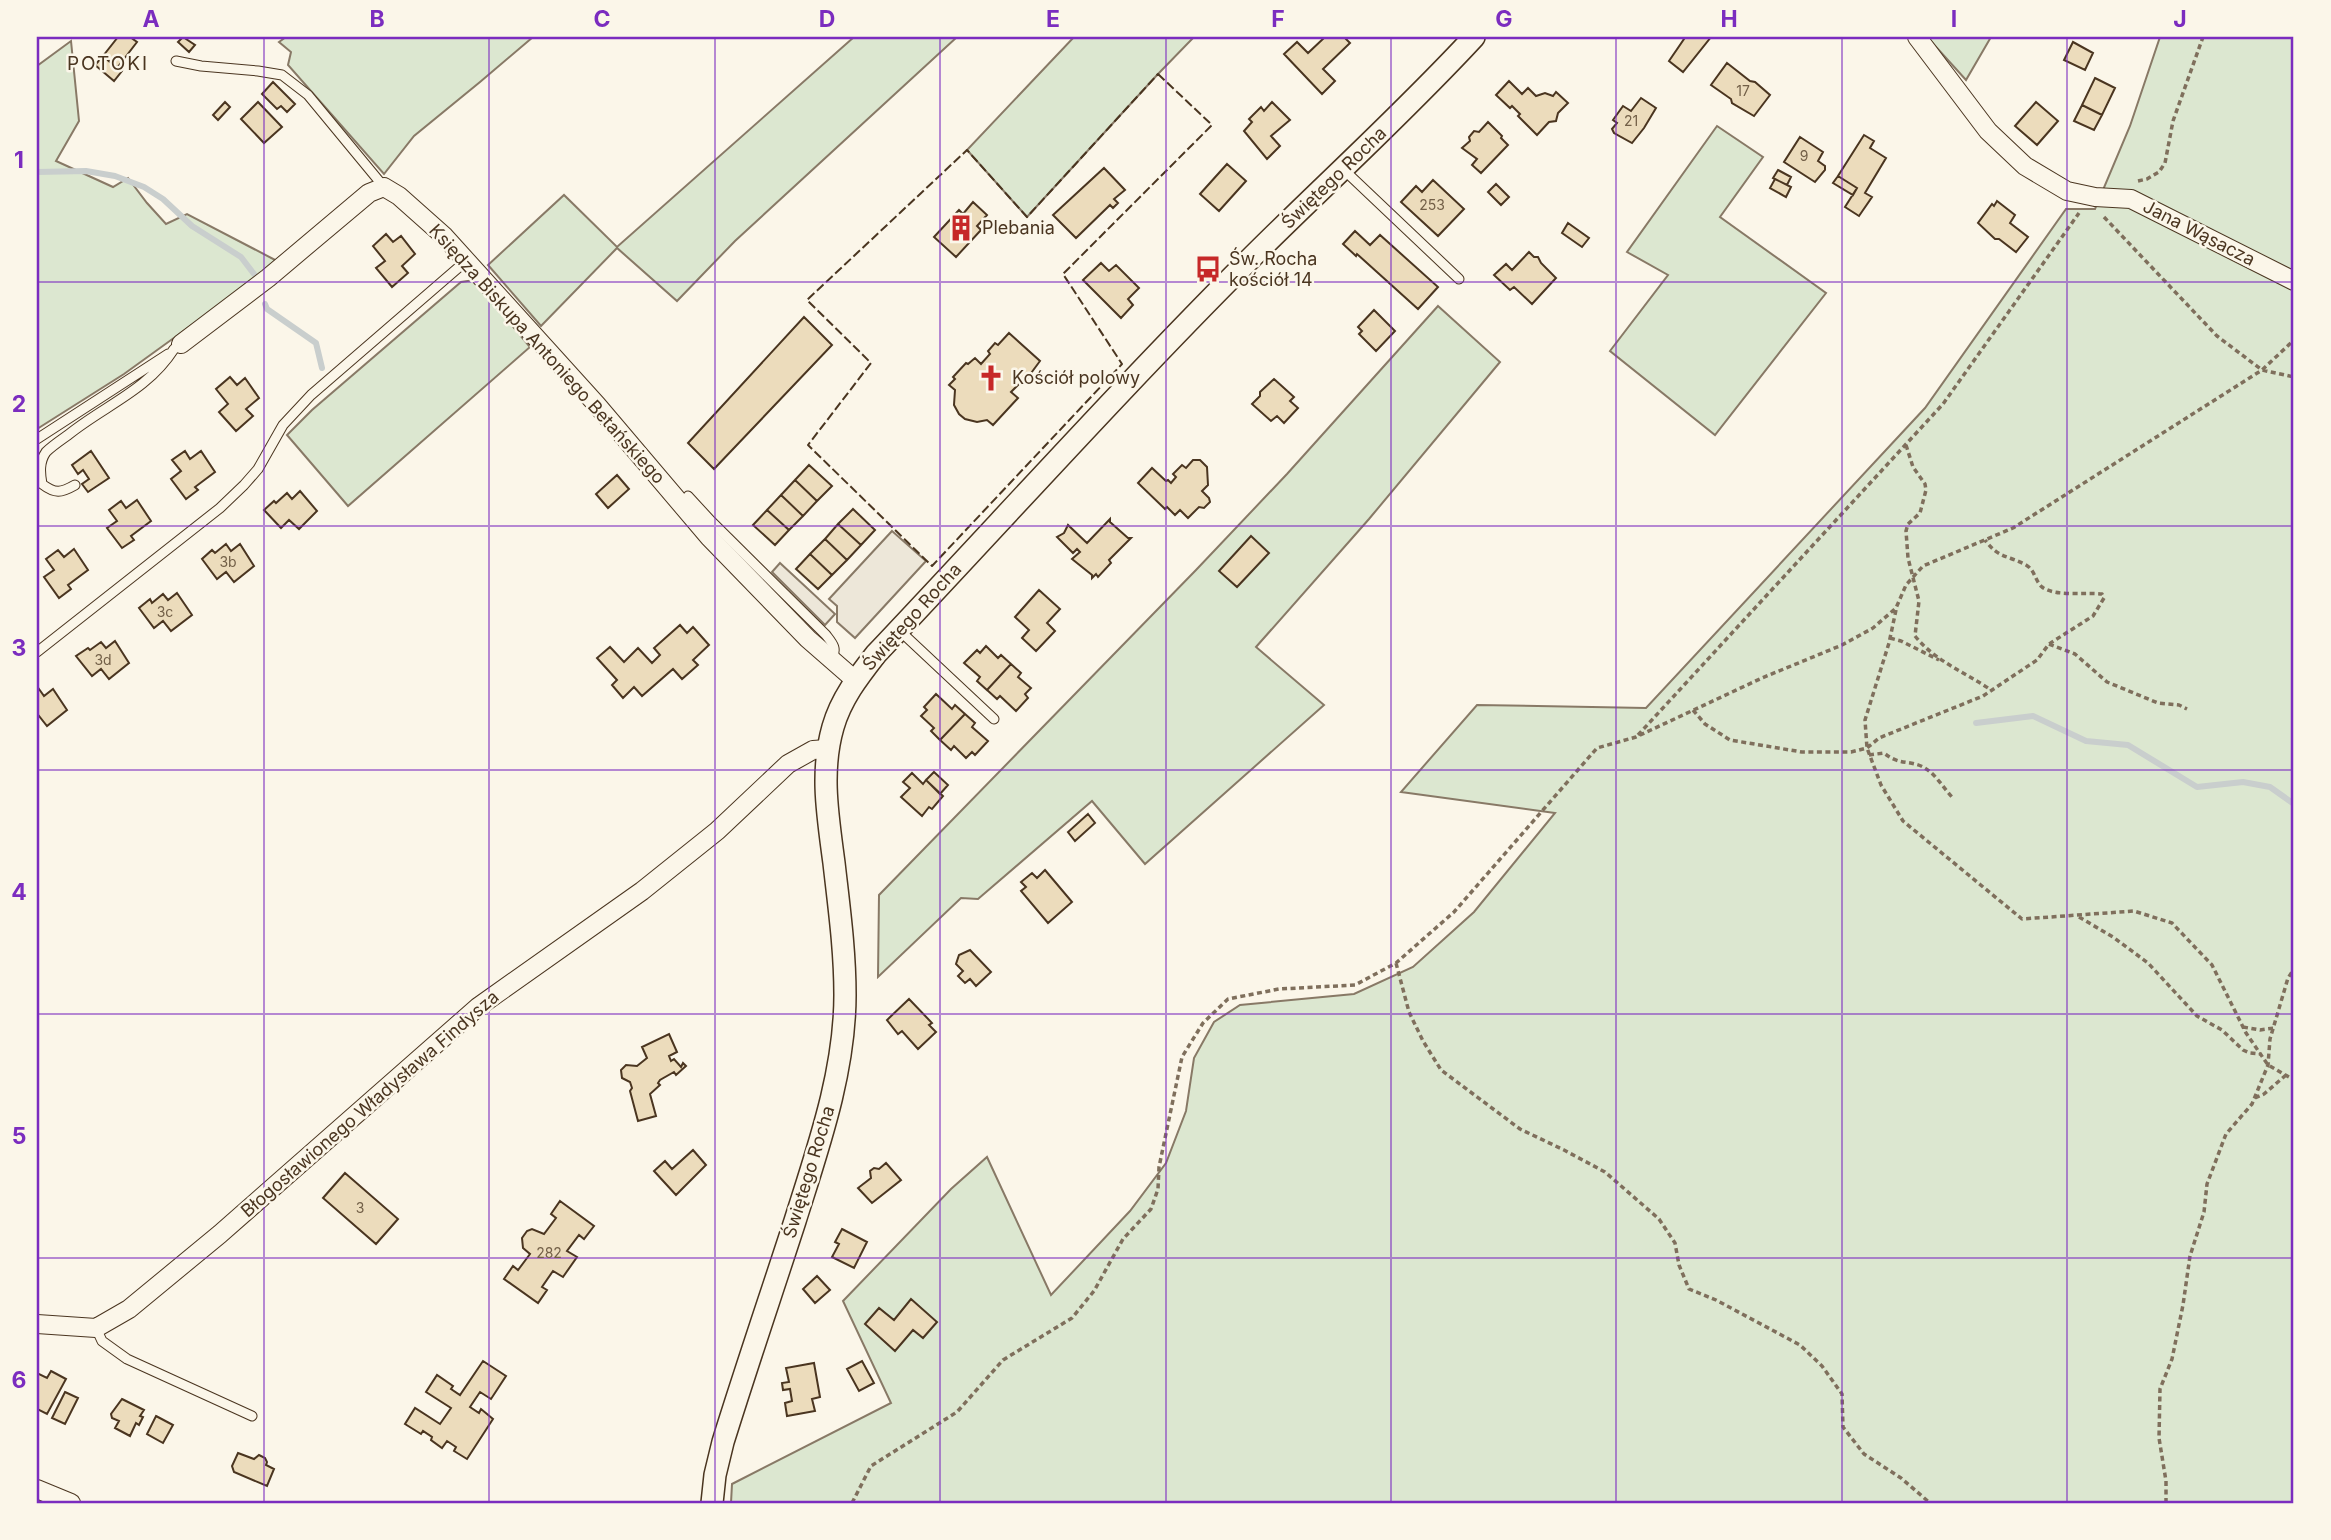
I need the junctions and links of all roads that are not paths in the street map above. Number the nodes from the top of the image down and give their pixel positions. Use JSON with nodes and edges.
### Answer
{"nodes":[{"id":1,"x":1474,"y":37,"type":"edge"},
{"id":2,"x":1917,"y":37,"type":"edge"},
{"id":3,"x":176,"y":61,"type":"dead end"},
{"id":4,"x":1343,"y":169,"type":"junction"},
{"id":5,"x":384,"y":187,"type":"junction"},
{"id":6,"x":466,"y":261,"type":"junction"},
{"id":7,"x":1459,"y":279,"type":"dead end"},
{"id":8,"x":2294,"y":281,"type":"edge"},
{"id":9,"x":177,"y":347,"type":"junction"},
{"id":10,"x":37,"y":439,"type":"edge"},
{"id":11,"x":75,"y":485,"type":"dead end"},
{"id":12,"x":688,"y":496,"type":"dead end"},
{"id":13,"x":899,"y":630,"type":"junction"},
{"id":14,"x":37,"y":652,"type":"edge"},
{"id":15,"x":832,"y":659,"type":"junction"},
{"id":16,"x":855,"y":680,"type":"junction"},
{"id":17,"x":994,"y":719,"type":"dead end"},
{"id":18,"x":827,"y":749,"type":"junction"},
{"id":19,"x":37,"y":1324,"type":"edge"},
{"id":20,"x":96,"y":1328,"type":"junction"},
{"id":21,"x":252,"y":1416,"type":"dead end"},
{"id":22,"x":37,"y":1489,"type":"edge"},
{"id":23,"x":71,"y":1503,"type":"edge"},
{"id":24,"x":712,"y":1503,"type":"edge"}],
"edges":[{"from":1,"to":4,"type":"street","name":"Świętego Rocha"},
{"from":2,"to":8,"type":"street","name":"Jana Wąsacza"},
{"from":3,"to":5,"type":"lane"},
{"from":4,"to":7,"type":"lane"},
{"from":4,"to":13,"type":"street","name":"Świętego Rocha"},
{"from":5,"to":6,"type":"street","name":"Księdza Biskupa Antoniego Betańskiego"},
{"from":5,"to":9,"type":"street"},
{"from":6,"to":14,"type":"lane"},
{"from":6,"to":15,"type":"street","name":"Księdza Biskupa Antoniego Betańskiego"},
{"from":9,"to":10,"type":"lane"},
{"from":9,"to":11,"type":"lane"},
{"from":12,"to":15,"type":"lane"},
{"from":13,"to":16,"type":"street","name":"Świętego Rocha"},
{"from":13,"to":17,"type":"lane"},
{"from":15,"to":16,"type":"street","name":"Księdza Biskupa Antoniego Betańskiego"},
{"from":16,"to":18,"type":"street","name":"Świętego Rocha"},
{"from":18,"to":20,"type":"street","name":"Błogosławionego Władysława Findysza"},
{"from":18,"to":24,"type":"street","name":"Świętego Rocha"},
{"from":19,"to":20,"type":"street"},
{"from":20,"to":21,"type":"lane"},
{"from":22,"to":23,"type":"street"}]}
